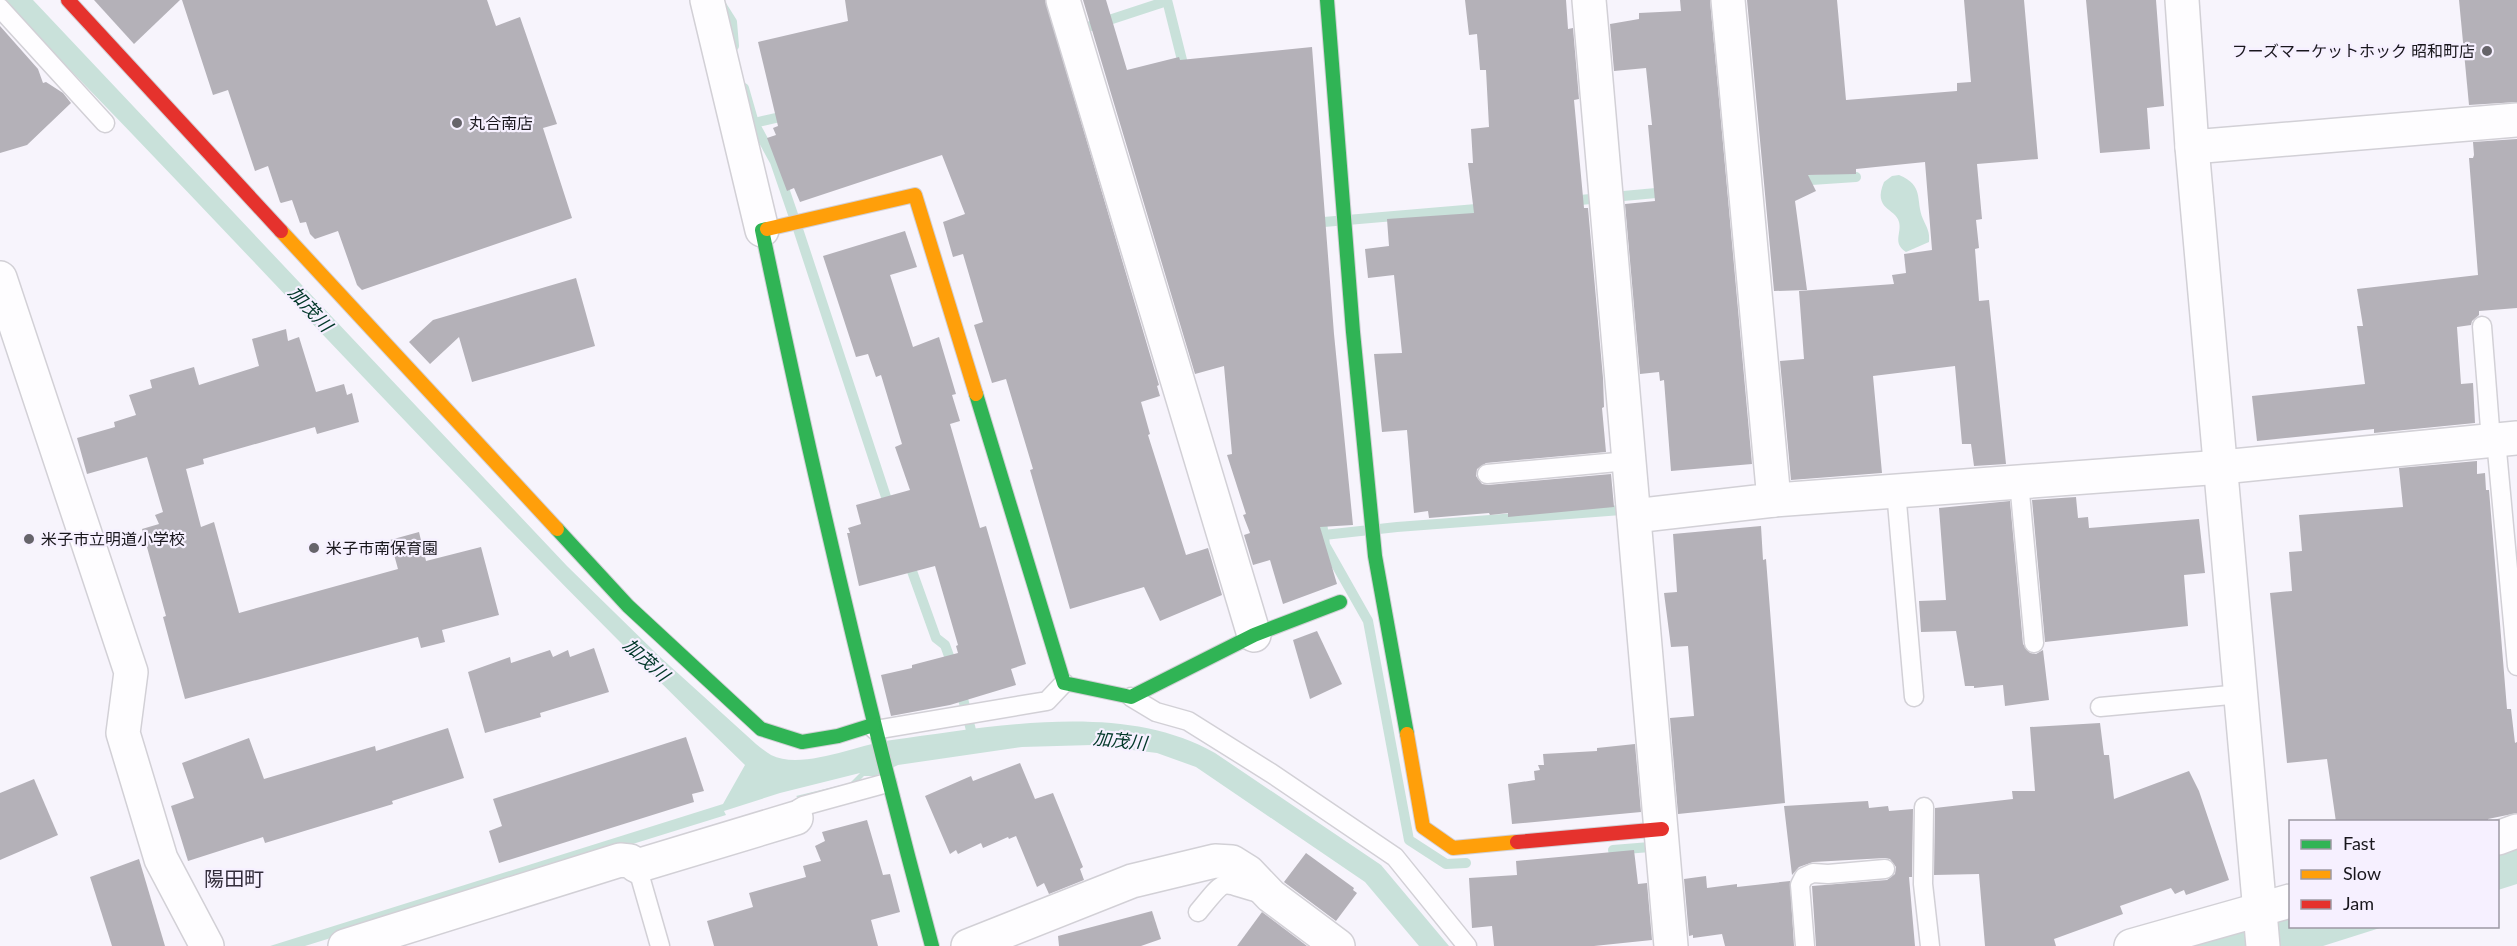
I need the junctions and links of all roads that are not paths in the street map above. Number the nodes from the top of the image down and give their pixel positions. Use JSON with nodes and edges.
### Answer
{"nodes":[{"id":1,"x":68,"y":0,"type":"edge"},
{"id":2,"x":707,"y":0,"type":"edge"},
{"id":3,"x":1063,"y":0,"type":"edge"},
{"id":4,"x":1327,"y":0,"type":"edge"},
{"id":5,"x":1589,"y":0,"type":"edge"},
{"id":6,"x":1728,"y":0,"type":"edge"},
{"id":7,"x":2182,"y":0,"type":"edge"},
{"id":8,"x":0,"y":9,"type":"edge"},
{"id":9,"x":2517,"y":120,"type":"edge"},
{"id":10,"x":105,"y":123,"type":"dead end"},
{"id":11,"x":2192,"y":147,"type":"junction"},
{"id":12,"x":762,"y":230,"type":"junction"},
{"id":13,"x":0,"y":278,"type":"edge"},
{"id":14,"x":2482,"y":326,"type":"dead end"},
{"id":15,"x":2501,"y":440,"type":"edge"},
{"id":16,"x":1628,"y":461,"type":"junction"},
{"id":17,"x":2222,"y":467,"type":"junction"},
{"id":18,"x":1487,"y":474,"type":"dead end"},
{"id":19,"x":2019,"y":482,"type":"junction"},
{"id":20,"x":1896,"y":491,"type":"junction"},
{"id":21,"x":1774,"y":500,"type":"junction"},
{"id":22,"x":1634,"y":516,"type":"junction"},
{"id":23,"x":1340,"y":602,"type":"dead end"},
{"id":24,"x":1254,"y":635,"type":"junction"},
{"id":25,"x":2034,"y":643,"type":"dead end"},
{"id":26,"x":2517,"y":666,"type":"edge"},
{"id":27,"x":1064,"y":682,"type":"junction"},
{"id":28,"x":2241,"y":694,"type":"junction"},
{"id":29,"x":1131,"y":697,"type":"junction"},
{"id":30,"x":1914,"y":697,"type":"dead end"},
{"id":31,"x":2100,"y":707,"type":"dead end"},
{"id":32,"x":874,"y":728,"type":"junction"},
{"id":33,"x":887,"y":783,"type":"junction"},
{"id":34,"x":1924,"y":807,"type":"dead end"},
{"id":35,"x":796,"y":818,"type":"joint"},
{"id":36,"x":1662,"y":829,"type":"junction"},
{"id":37,"x":2517,"y":831,"type":"edge"},
{"id":38,"x":2499,"y":838,"type":"edge"},
{"id":39,"x":637,"y":866,"type":"junction"},
{"id":40,"x":1885,"y":868,"type":"dead end"},
{"id":41,"x":1271,"y":896,"type":"junction"},
{"id":42,"x":2289,"y":901,"type":"edge"},
{"id":43,"x":2260,"y":910,"type":"junction"},
{"id":44,"x":1198,"y":912,"type":"dead end"},
{"id":45,"x":207,"y":946,"type":"edge"},
{"id":46,"x":345,"y":946,"type":"edge"},
{"id":47,"x":660,"y":946,"type":"edge"},
{"id":48,"x":932,"y":946,"type":"edge"},
{"id":49,"x":968,"y":946,"type":"edge"},
{"id":50,"x":1338,"y":946,"type":"edge"},
{"id":51,"x":1467,"y":946,"type":"edge"},
{"id":52,"x":1671,"y":946,"type":"edge"},
{"id":53,"x":1805,"y":946,"type":"edge"},
{"id":54,"x":1930,"y":946,"type":"edge"},
{"id":55,"x":2131,"y":946,"type":"edge"},
{"id":56,"x":2263,"y":946,"type":"edge"}],
"edges":[{"from":1,"to":32,"type":"street"},
{"from":2,"to":12,"type":"street"},
{"from":3,"to":24,"type":"street"},
{"from":4,"to":36,"type":"street"},
{"from":5,"to":16,"type":"street"},
{"from":6,"to":21,"type":"street"},
{"from":7,"to":11,"type":"street"},
{"from":8,"to":10,"type":"lane"},
{"from":9,"to":11,"type":"street"},
{"from":11,"to":17,"type":"street"},
{"from":12,"to":27,"type":"street"},
{"from":12,"to":32,"type":"street"},
{"from":13,"to":45,"type":"street"},
{"from":14,"to":15,"type":"lane"},
{"from":15,"to":17,"type":"street"},
{"from":15,"to":26,"type":"lane"},
{"from":16,"to":18,"type":"lane"},
{"from":16,"to":22,"type":"street"},
{"from":17,"to":19,"type":"street"},
{"from":17,"to":28,"type":"street"},
{"from":19,"to":20,"type":"street"},
{"from":19,"to":25,"type":"lane"},
{"from":20,"to":21,"type":"street"},
{"from":20,"to":30,"type":"lane"},
{"from":21,"to":22,"type":"street"},
{"from":22,"to":36,"type":"street"},
{"from":23,"to":24,"type":"street"},
{"from":24,"to":29,"type":"street"},
{"from":27,"to":29,"type":"street"},
{"from":27,"to":32,"type":"lane"},
{"from":28,"to":31,"type":"lane"},
{"from":28,"to":43,"type":"street"},
{"from":29,"to":51,"type":"lane"},
{"from":32,"to":33,"type":"street"},
{"from":33,"to":35,"type":"lane"},
{"from":33,"to":48,"type":"street"},
{"from":34,"to":54,"type":"lane"},
{"from":35,"to":39,"type":"street"},
{"from":36,"to":52,"type":"street"},
{"from":37,"to":38,"type":"street"},
{"from":39,"to":46,"type":"street"},
{"from":39,"to":47,"type":"lane"},
{"from":40,"to":53,"type":"lane"},
{"from":41,"to":44,"type":"lane"},
{"from":41,"to":49,"type":"street"},
{"from":41,"to":50,"type":"street"},
{"from":42,"to":43,"type":"street"},
{"from":43,"to":55,"type":"street"},
{"from":43,"to":56,"type":"street"}]}
